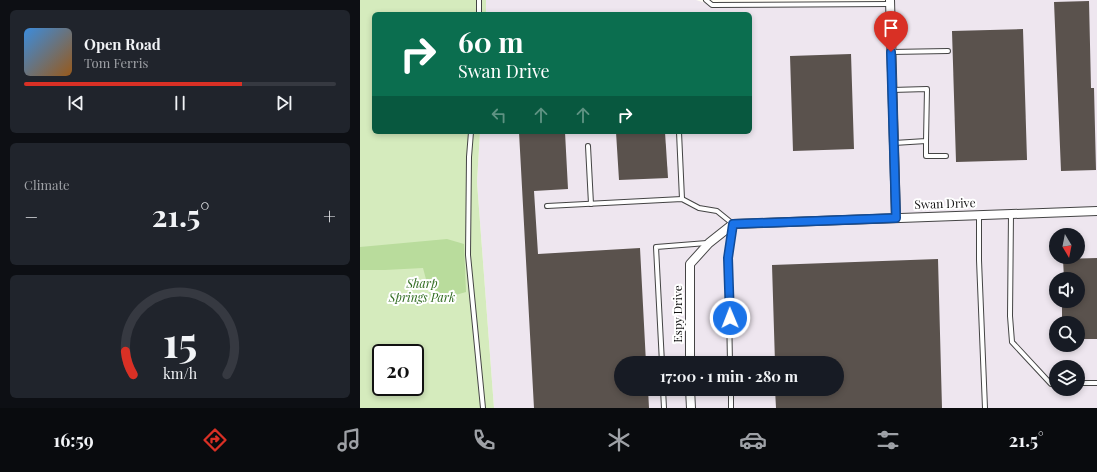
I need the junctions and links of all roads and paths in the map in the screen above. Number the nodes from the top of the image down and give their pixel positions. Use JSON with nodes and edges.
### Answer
{"nodes":[{"id":1,"x":479,"y":0,"type":"edge"},
{"id":2,"x":706,"y":0,"type":"edge"},
{"id":3,"x":890,"y":2,"type":"edge"},
{"id":4,"x":479,"y":12,"type":"edge"},
{"id":5,"x":948,"y":51,"type":"dead end"},
{"id":6,"x":891,"y":52,"type":"junction"},
{"id":7,"x":892,"y":90,"type":"junction"},
{"id":8,"x":471,"y":134,"type":"edge"},
{"id":9,"x":679,"y":134,"type":"edge"},
{"id":10,"x":926,"y":141,"type":"junction"},
{"id":11,"x":893,"y":143,"type":"junction"},
{"id":12,"x":588,"y":146,"type":"dead end"},
{"id":13,"x":946,"y":156,"type":"dead end"},
{"id":14,"x":682,"y":199,"type":"junction"},
{"id":15,"x":591,"y":204,"type":"junction"},
{"id":16,"x":547,"y":206,"type":"dead end"},
{"id":17,"x":1097,"y":211,"type":"edge"},
{"id":18,"x":979,"y":214,"type":"junction"},
{"id":19,"x":1011,"y":214,"type":"junction"},
{"id":20,"x":896,"y":218,"type":"junction"},
{"id":21,"x":733,"y":224,"type":"junction"},
{"id":22,"x":709,"y":243,"type":"junction"},
{"id":23,"x":662,"y":356,"type":"edge"},
{"id":24,"x":690,"y":356,"type":"edge"},
{"id":25,"x":730,"y":356,"type":"edge"},
{"id":26,"x":1049,"y":382,"type":"edge"},
{"id":27,"x":1085,"y":383,"type":"edge"},
{"id":28,"x":1097,"y":383,"type":"edge"},
{"id":29,"x":663,"y":396,"type":"edge"},
{"id":30,"x":690,"y":396,"type":"edge"},
{"id":31,"x":731,"y":396,"type":"edge"},
{"id":32,"x":483,"y":408,"type":"edge"},
{"id":33,"x":664,"y":408,"type":"edge"},
{"id":34,"x":691,"y":408,"type":"edge"},
{"id":35,"x":731,"y":408,"type":"edge"},
{"id":36,"x":985,"y":408,"type":"edge"}],
"edges":[{"from":1,"to":4,"type":"lane"},
{"from":2,"to":3,"type":"lane"},
{"from":3,"to":6,"type":"street"},
{"from":5,"to":6,"type":"lane"},
{"from":6,"to":7,"type":"street"},
{"from":7,"to":10,"type":"lane"},
{"from":7,"to":11,"type":"street"},
{"from":8,"to":32,"type":"lane"},
{"from":9,"to":14,"type":"lane"},
{"from":10,"to":11,"type":"lane"},
{"from":10,"to":13,"type":"lane"},
{"from":11,"to":20,"type":"street"},
{"from":12,"to":15,"type":"lane"},
{"from":14,"to":15,"type":"lane"},
{"from":14,"to":21,"type":"lane"},
{"from":15,"to":16,"type":"lane"},
{"from":17,"to":19,"type":"street","name":"Swan Drive"},
{"from":18,"to":19,"type":"street","name":"Swan Drive"},
{"from":18,"to":20,"type":"street","name":"Swan Drive"},
{"from":18,"to":36,"type":"lane"},
{"from":19,"to":26,"type":"lane"},
{"from":20,"to":21,"type":"street","name":"Swan Drive"},
{"from":21,"to":22,"type":"street"},
{"from":21,"to":25,"type":"lane"},
{"from":22,"to":23,"type":"lane"},
{"from":22,"to":24,"type":"street","name":"Espy Drive"},
{"from":27,"to":28,"type":"lane"},
{"from":29,"to":33,"type":"lane"},
{"from":30,"to":34,"type":"street"},
{"from":31,"to":35,"type":"lane"}]}
